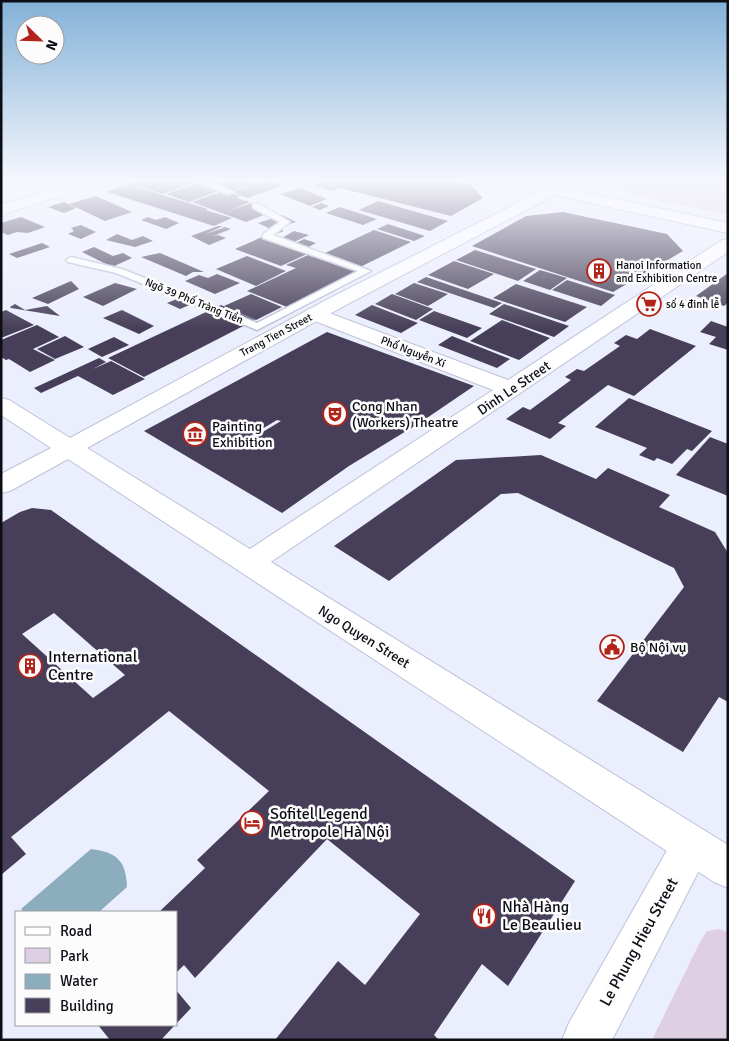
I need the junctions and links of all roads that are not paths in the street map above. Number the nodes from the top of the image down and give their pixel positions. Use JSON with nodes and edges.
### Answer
{"nodes":[{"id":1,"x":274,"y":231,"type":"edge"},
{"id":2,"x":473,"y":231,"type":"edge"},
{"id":3,"x":728,"y":244,"type":"edge"},
{"id":4,"x":71,"y":260,"type":"dead end"},
{"id":5,"x":314,"y":314,"type":"junction"},
{"id":6,"x":512,"y":389,"type":"junction"},
{"id":7,"x":1,"y":405,"type":"edge"},
{"id":8,"x":68,"y":447,"type":"junction"},
{"id":9,"x":1,"y":484,"type":"edge"},
{"id":10,"x":249,"y":563,"type":"junction"},
{"id":11,"x":692,"y":845,"type":"junction"},
{"id":12,"x":728,"y":868,"type":"edge"},
{"id":13,"x":586,"y":1040,"type":"edge"}],
"edges":[{"from":1,"to":4,"type":"lane","name":"Ngõ 39 Phố Tràng Tiền"},
{"from":2,"to":5,"type":"street","name":"Trang Tien Street"},
{"from":3,"to":6,"type":"street","name":"Dinh Le Street"},
{"from":5,"to":6,"type":"street","name":"Phố Nguyễn Xí"},
{"from":5,"to":8,"type":"street","name":"Trang Tien Street"},
{"from":6,"to":10,"type":"street","name":"Dinh Le Street"},
{"from":7,"to":8,"type":"street","name":"Ngo Quyen Street"},
{"from":8,"to":9,"type":"street","name":"Trang Tien Street"},
{"from":8,"to":10,"type":"street","name":"Ngo Quyen Street"},
{"from":10,"to":11,"type":"street","name":"Ngo Quyen Street"},
{"from":11,"to":12,"type":"street","name":"Ngo Quyen Street"},
{"from":11,"to":13,"type":"street","name":"Le Phung Hieu Street"}]}
